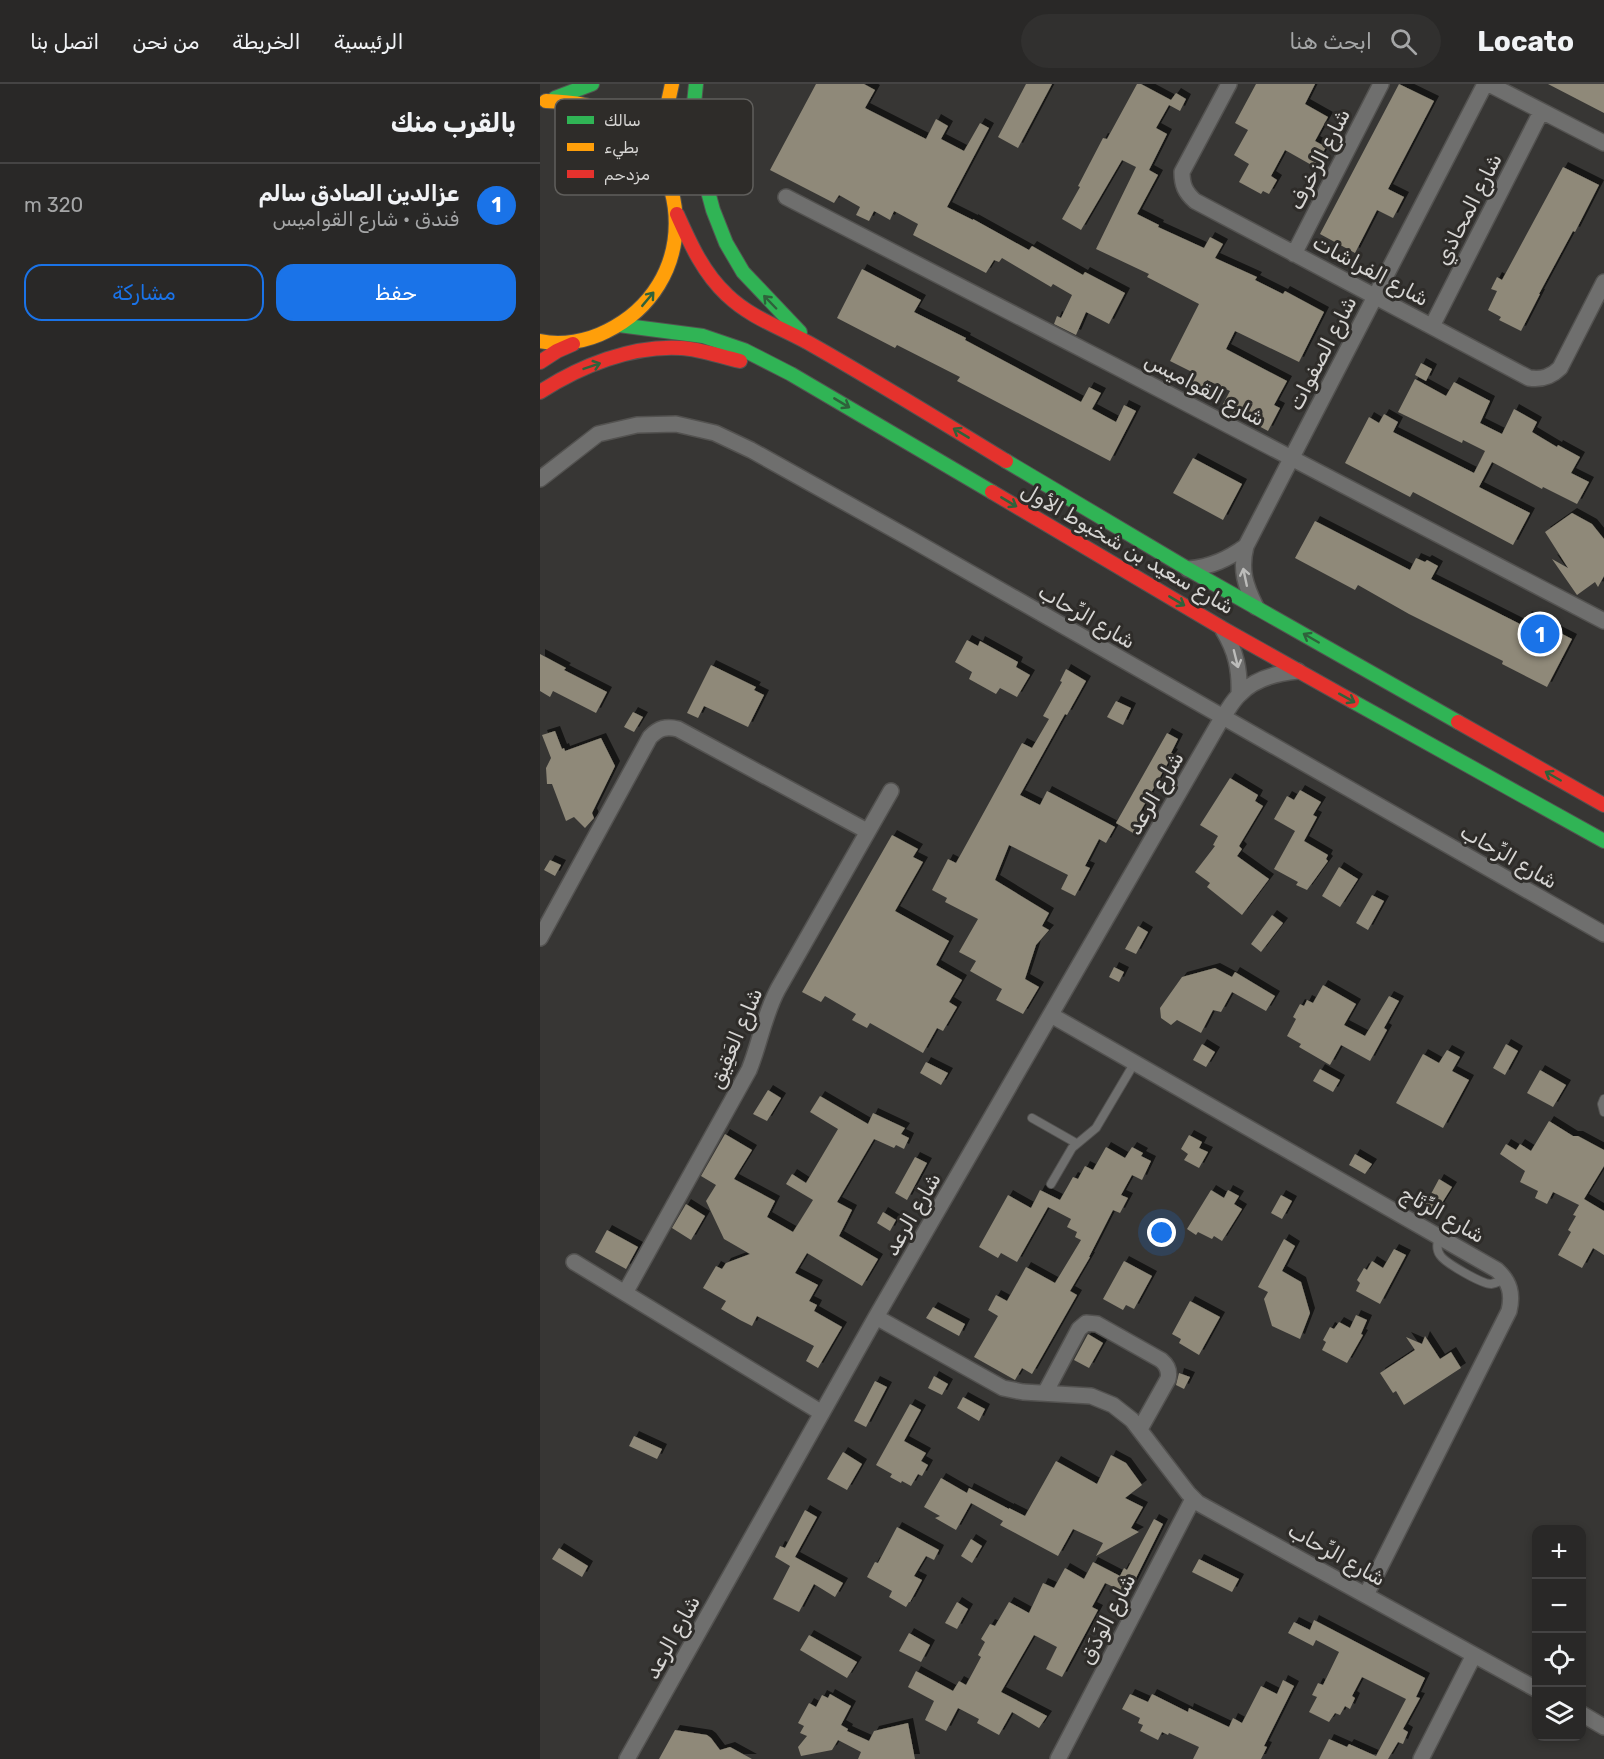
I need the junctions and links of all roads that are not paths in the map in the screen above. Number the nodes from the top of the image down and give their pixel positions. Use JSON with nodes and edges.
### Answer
{"nodes":[{"id":1,"x":592,"y":84,"type":"edge"},
{"id":2,"x":672,"y":84,"type":"edge"},
{"id":3,"x":696,"y":84,"type":"edge"},
{"id":4,"x":1229,"y":84,"type":"edge"},
{"id":5,"x":1381,"y":84,"type":"edge"},
{"id":6,"x":1487,"y":84,"type":"edge"},
{"id":7,"x":669,"y":99,"type":"edge"},
{"id":8,"x":694,"y":99,"type":"edge"},
{"id":9,"x":543,"y":102,"type":"edge"},
{"id":10,"x":1541,"y":112,"type":"junction"},
{"id":11,"x":1604,"y":143,"type":"edge"},
{"id":12,"x":673,"y":195,"type":"edge"},
{"id":13,"x":709,"y":195,"type":"edge"},
{"id":14,"x":786,"y":197,"type":"dead end"},
{"id":15,"x":677,"y":214,"type":"junction"},
{"id":16,"x":1294,"y":254,"type":"junction"},
{"id":17,"x":1604,"y":282,"type":"edge"},
{"id":18,"x":1375,"y":296,"type":"junction"},
{"id":19,"x":619,"y":325,"type":"junction"},
{"id":20,"x":1432,"y":326,"type":"junction"},
{"id":21,"x":583,"y":340,"type":"junction"},
{"id":22,"x":540,"y":341,"type":"edge"},
{"id":23,"x":812,"y":344,"type":"junction"},
{"id":24,"x":540,"y":362,"type":"edge"},
{"id":25,"x":791,"y":374,"type":"junction"},
{"id":26,"x":540,"y":392,"type":"edge"},
{"id":27,"x":1292,"y":458,"type":"junction"},
{"id":28,"x":540,"y":479,"type":"edge"},
{"id":29,"x":1246,"y":546,"type":"junction"},
{"id":30,"x":1188,"y":568,"type":"junction"},
{"id":31,"x":1256,"y":607,"type":"junction"},
{"id":32,"x":1604,"y":621,"type":"edge"},
{"id":33,"x":1222,"y":628,"type":"junction"},
{"id":34,"x":1299,"y":671,"type":"junction"},
{"id":35,"x":1239,"y":694,"type":"junction"},
{"id":36,"x":1222,"y":718,"type":"junction"},
{"id":37,"x":891,"y":791,"type":"dead end"},
{"id":38,"x":1604,"y":805,"type":"edge"},
{"id":39,"x":867,"y":831,"type":"junction"},
{"id":40,"x":1604,"y":841,"type":"edge"},
{"id":41,"x":1604,"y":934,"type":"edge"},
{"id":42,"x":540,"y":938,"type":"edge"},
{"id":43,"x":1052,"y":1015,"type":"junction"},
{"id":44,"x":1135,"y":1062,"type":"junction"},
{"id":45,"x":1604,"y":1099,"type":"edge"},
{"id":46,"x":1604,"y":1112,"type":"edge"},
{"id":47,"x":1032,"y":1118,"type":"dead end"},
{"id":48,"x":1077,"y":1143,"type":"junction"},
{"id":49,"x":1052,"y":1184,"type":"dead end"},
{"id":50,"x":574,"y":1262,"type":"dead end"},
{"id":51,"x":626,"y":1293,"type":"junction"},
{"id":52,"x":876,"y":1317,"type":"junction"},
{"id":53,"x":1045,"y":1393,"type":"junction"},
{"id":54,"x":822,"y":1413,"type":"junction"},
{"id":55,"x":1140,"y":1429,"type":"junction"},
{"id":56,"x":1193,"y":1499,"type":"junction"},
{"id":57,"x":1366,"y":1595,"type":"junction"},
{"id":58,"x":1474,"y":1655,"type":"junction"},
{"id":59,"x":1532,"y":1687,"type":"edge"},
{"id":60,"x":1586,"y":1717,"type":"edge"},
{"id":61,"x":1604,"y":1727,"type":"edge"},
{"id":62,"x":627,"y":1759,"type":"edge"},
{"id":63,"x":1058,"y":1759,"type":"edge"},
{"id":64,"x":1421,"y":1759,"type":"edge"}],
"edges":[{"from":1,"to":9,"type":"main road"},
{"from":2,"to":7,"type":"main road"},
{"from":8,"to":3,"type":"main road","one_way":true},
{"from":4,"to":16,"type":"street","name":"شارع الفراشات"},
{"from":5,"to":16,"type":"street","name":"شارع الزخرف"},
{"from":6,"to":10,"type":"street"},
{"from":6,"to":18,"type":"street","name":"شارع الصفوات"},
{"from":10,"to":11,"type":"street"},
{"from":10,"to":20,"type":"street","name":"شارع المحاذي"},
{"from":12,"to":15,"type":"main road"},
{"from":23,"to":13,"type":"main road","one_way":true},
{"from":14,"to":27,"type":"street","name":"شارع القواميس"},
{"from":19,"to":15,"type":"main road","one_way":true},
{"from":15,"to":23,"type":"main road","name":"شارع سعيد بن شخبوط الأول"},
{"from":16,"to":18,"type":"street","name":"شارع الفراشات"},
{"from":17,"to":20,"type":"street","name":"شارع الفراشات"},
{"from":18,"to":20,"type":"street","name":"شارع الفراشات"},
{"from":18,"to":27,"type":"street","name":"شارع الصفوات"},
{"from":19,"to":21,"type":"main road"},
{"from":19,"to":25,"type":"main road","name":"شارع سعيد بن شخبوط الأول"},
{"from":21,"to":22,"type":"main road"},
{"from":21,"to":24,"type":"main road"},
{"from":30,"to":23,"type":"main road","name":"شارع سعيد بن شخبوط الأول","one_way":true},
{"from":26,"to":25,"type":"main road","one_way":true},
{"from":25,"to":33,"type":"main road","name":"شارع سعيد بن شخبوط الأول","one_way":true},
{"from":27,"to":29,"type":"street","name":"شارع الصفوات"},
{"from":27,"to":32,"type":"street","name":"شارع القواميس"},
{"from":28,"to":36,"type":"street","name":"شارع الرِّحاب"},
{"from":29,"to":30,"type":"street"},
{"from":31,"to":29,"type":"street","name":"شارع الصفوات","one_way":true},
{"from":30,"to":31,"type":"main road","name":"شارع سعيد بن شخبوط الأول"},
{"from":38,"to":31,"type":"main road","name":"شارع سعيد بن شخبوط الأول","one_way":true},
{"from":33,"to":34,"type":"main road","name":"شارع سعيد بن شخبوط الأول"},
{"from":33,"to":35,"type":"street","one_way":true},
{"from":34,"to":35,"type":"street","name":"شارع الرعد"},
{"from":34,"to":40,"type":"main road","name":"شارع سعيد بن شخبوط الأول","one_way":true},
{"from":35,"to":36,"type":"street","name":"شارع الرعد"},
{"from":36,"to":41,"type":"street","name":"شارع الرِّحاب"},
{"from":36,"to":43,"type":"street","name":"شارع الرعد"},
{"from":37,"to":39,"type":"street","name":"شارع العَقِيق"},
{"from":39,"to":42,"type":"street"},
{"from":39,"to":51,"type":"street","name":"شارع العَقِيق"},
{"from":43,"to":44,"type":"street","name":"شارع الرِّتَاج"},
{"from":43,"to":52,"type":"street","name":"شارع الرعد"},
{"from":44,"to":48,"type":"lane"},
{"from":44,"to":57,"type":"street","name":"شارع الرِّتَاج"},
{"from":45,"to":46,"type":"lane"},
{"from":47,"to":48,"type":"lane"},
{"from":48,"to":49,"type":"lane"},
{"from":50,"to":51,"type":"street"},
{"from":51,"to":54,"type":"street"},
{"from":52,"to":53,"type":"street","name":"شارع الرِّحاب"},
{"from":52,"to":54,"type":"street","name":"شارع الرعد"},
{"from":53,"to":55,"type":"street","name":"شارع الرِّحاب"},
{"from":53,"to":55,"type":"street"},
{"from":54,"to":62,"type":"street","name":"شارع الرعد"},
{"from":55,"to":56,"type":"street","name":"شارع الرِّحاب"},
{"from":56,"to":57,"type":"street","name":"شارع الرِّحاب"},
{"from":56,"to":63,"type":"street","name":"شارع الوَدَق"},
{"from":57,"to":58,"type":"street","name":"شارع الرِّحاب"},
{"from":58,"to":59,"type":"street","name":"شارع الرِّحاب"},
{"from":58,"to":64,"type":"street"},
{"from":60,"to":61,"type":"street"}]}
